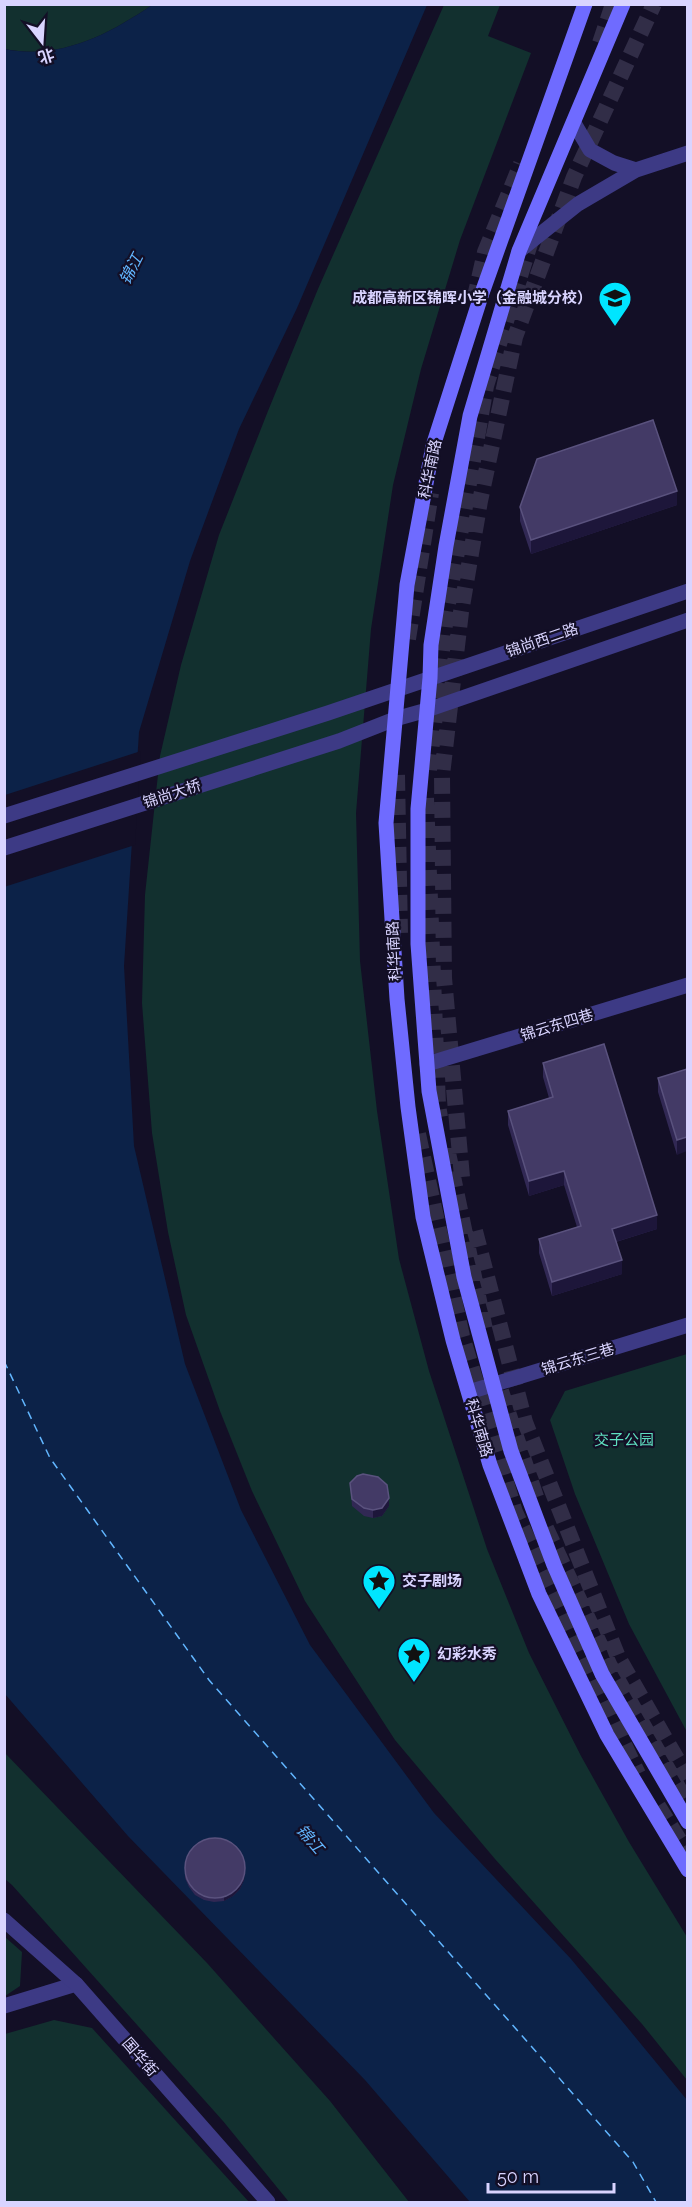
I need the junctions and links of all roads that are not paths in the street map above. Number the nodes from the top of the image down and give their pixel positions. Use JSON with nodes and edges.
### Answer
{"nodes":[{"id":1,"x":585,"y":4,"type":"edge"},
{"id":2,"x":623,"y":4,"type":"edge"},
{"id":3,"x":574,"y":123,"type":"junction"},
{"id":4,"x":687,"y":153,"type":"edge"},
{"id":5,"x":636,"y":170,"type":"junction"},
{"id":6,"x":519,"y":251,"type":"junction"},
{"id":7,"x":687,"y":591,"type":"edge"},
{"id":8,"x":687,"y":620,"type":"edge"},
{"id":9,"x":430,"y":678,"type":"junction"},
{"id":10,"x":397,"y":688,"type":"junction"},
{"id":11,"x":427,"y":710,"type":"junction"},
{"id":12,"x":395,"y":719,"type":"junction"},
{"id":13,"x":4,"y":816,"type":"edge"},
{"id":14,"x":4,"y":848,"type":"edge"},
{"id":15,"x":687,"y":985,"type":"edge"},
{"id":16,"x":427,"y":1064,"type":"junction"},
{"id":17,"x":687,"y":1325,"type":"edge"},
{"id":18,"x":493,"y":1385,"type":"junction"},
{"id":19,"x":469,"y":1392,"type":"junction"},
{"id":20,"x":687,"y":1822,"type":"edge"},
{"id":21,"x":687,"y":1870,"type":"edge"},
{"id":22,"x":4,"y":1920,"type":"edge"},
{"id":23,"x":76,"y":1984,"type":"junction"},
{"id":24,"x":4,"y":2006,"type":"edge"},
{"id":25,"x":268,"y":2202,"type":"edge"}],
"edges":[{"from":1,"to":10,"type":"main road","name":"科华南路"},
{"from":2,"to":3,"type":"main road","name":"科华南路"},
{"from":3,"to":5,"type":"street"},
{"from":3,"to":6,"type":"main road","name":"科华南路"},
{"from":4,"to":5,"type":"street"},
{"from":5,"to":6,"type":"street"},
{"from":6,"to":9,"type":"main road","name":"科华南路"},
{"from":7,"to":9,"type":"street","name":"锦尚西二路"},
{"from":8,"to":11,"type":"street","name":"锦尚大桥"},
{"from":9,"to":10,"type":"street","name":"锦尚西二路"},
{"from":9,"to":11,"type":"main road","name":"科华南路"},
{"from":10,"to":12,"type":"main road","name":"科华南路"},
{"from":10,"to":13,"type":"street","name":"锦尚大桥"},
{"from":11,"to":12,"type":"street","name":"锦尚大桥"},
{"from":11,"to":16,"type":"main road","name":"科华南路"},
{"from":12,"to":14,"type":"street","name":"锦尚大桥"},
{"from":12,"to":19,"type":"main road","name":"科华南路"},
{"from":15,"to":16,"type":"street","name":"锦云东四巷"},
{"from":16,"to":18,"type":"main road","name":"科华南路"},
{"from":17,"to":18,"type":"street","name":"锦云东三巷"},
{"from":18,"to":19,"type":"street","name":"锦云东三巷"},
{"from":18,"to":20,"type":"main road","name":"科华南路"},
{"from":19,"to":21,"type":"main road","name":"科华南路"},
{"from":22,"to":23,"type":"street","name":"国华街"},
{"from":23,"to":24,"type":"street"},
{"from":23,"to":25,"type":"street","name":"国华街"}]}
